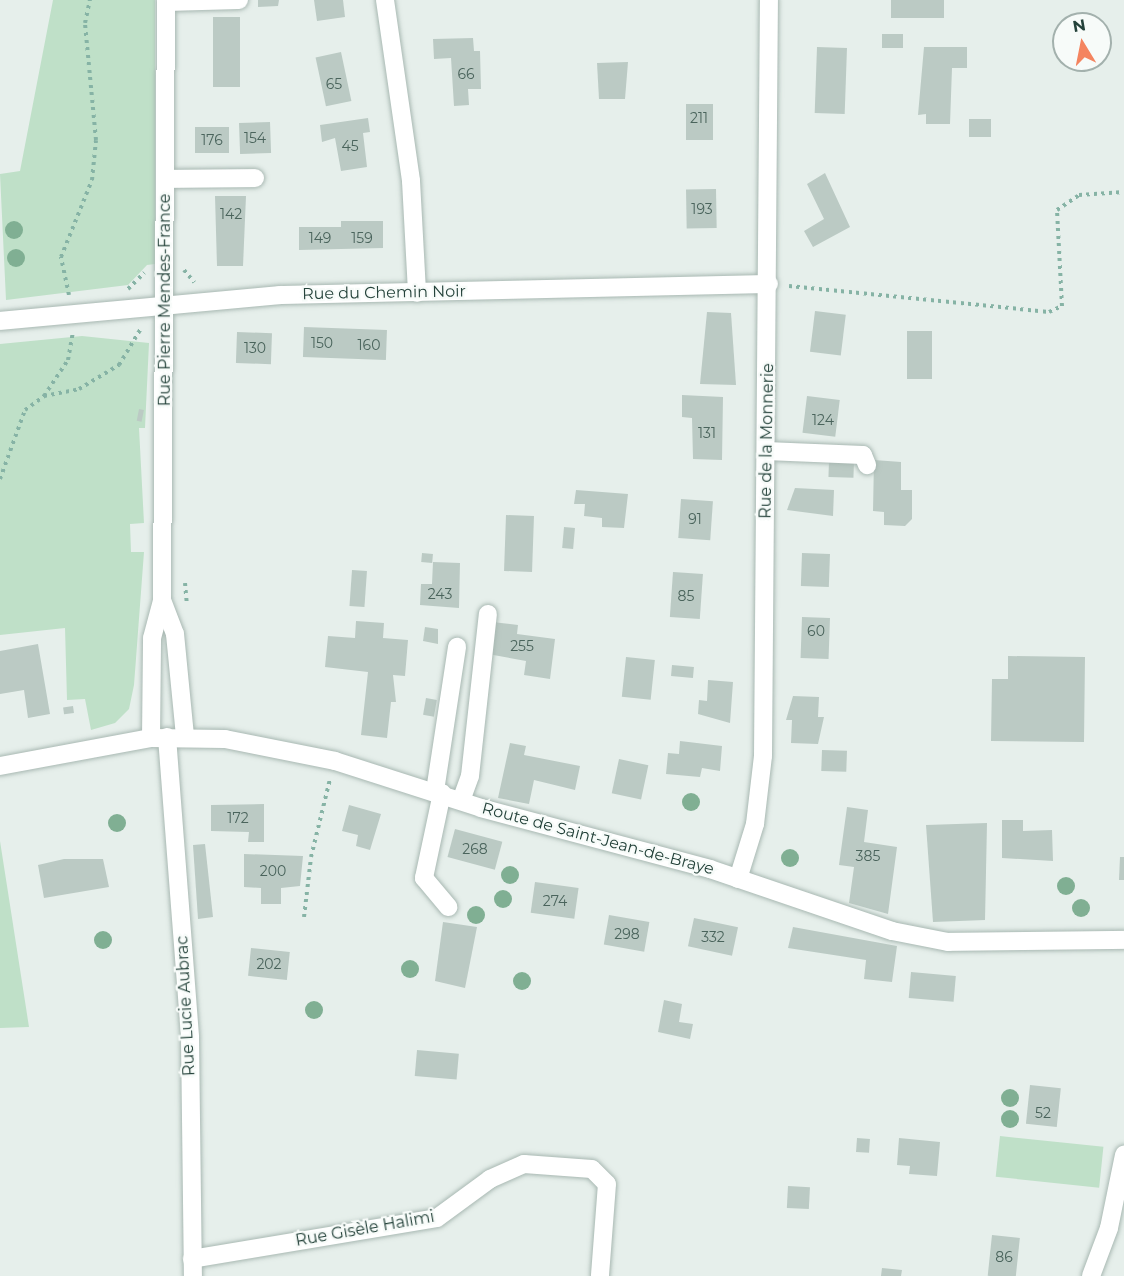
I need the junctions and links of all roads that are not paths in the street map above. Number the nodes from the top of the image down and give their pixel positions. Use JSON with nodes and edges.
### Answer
{"nodes":[{"id":1,"x":239,"y":0,"type":"edge"},
{"id":2,"x":385,"y":0,"type":"edge"},
{"id":3,"x":769,"y":0,"type":"edge"},
{"id":4,"x":166,"y":1,"type":"edge"},
{"id":5,"x":255,"y":178,"type":"dead end"},
{"id":6,"x":166,"y":179,"type":"junction"},
{"id":7,"x":769,"y":284,"type":"junction"},
{"id":8,"x":417,"y":293,"type":"junction"},
{"id":9,"x":165,"y":305,"type":"junction"},
{"id":10,"x":0,"y":321,"type":"edge"},
{"id":11,"x":766,"y":451,"type":"junction"},
{"id":12,"x":867,"y":465,"type":"dead end"},
{"id":13,"x":162,"y":600,"type":"junction"},
{"id":14,"x":488,"y":614,"type":"dead end"},
{"id":15,"x":457,"y":646,"type":"dead end"},
{"id":16,"x":185,"y":736,"type":"junction"},
{"id":17,"x":159,"y":738,"type":"junction"},
{"id":18,"x":0,"y":766,"type":"edge"},
{"id":19,"x":438,"y":792,"type":"junction"},
{"id":20,"x":462,"y":798,"type":"junction"},
{"id":21,"x":738,"y":879,"type":"junction"},
{"id":22,"x":448,"y":907,"type":"dead end"},
{"id":23,"x":1124,"y":940,"type":"edge"},
{"id":24,"x":1124,"y":1155,"type":"edge"},
{"id":25,"x":192,"y":1268,"type":"edge"},
{"id":26,"x":600,"y":1276,"type":"edge"},
{"id":27,"x":1091,"y":1276,"type":"edge"}],
"edges":[{"from":1,"to":4,"type":"street"},
{"from":2,"to":8,"type":"street"},
{"from":3,"to":7,"type":"street","name":"Rue de la Monnerie"},
{"from":4,"to":6,"type":"street","name":"Rue Pierre Mendes-France"},
{"from":5,"to":6,"type":"street"},
{"from":6,"to":9,"type":"street","name":"Rue Pierre Mendes-France"},
{"from":7,"to":8,"type":"street","name":"Rue du Chemin Noir"},
{"from":7,"to":11,"type":"street","name":"Rue de la Monnerie"},
{"from":8,"to":9,"type":"street","name":"Rue du Chemin Noir"},
{"from":9,"to":10,"type":"street","name":"Rue du Chemin Noir"},
{"from":9,"to":13,"type":"street","name":"Rue Pierre Mendes-France"},
{"from":11,"to":12,"type":"street"},
{"from":11,"to":21,"type":"street","name":"Rue de la Monnerie"},
{"from":13,"to":16,"type":"street","name":"Rue Pierre Mendes-France"},
{"from":13,"to":17,"type":"street","name":"Rue Pierre Mendes-France"},
{"from":14,"to":20,"type":"street"},
{"from":15,"to":19,"type":"street"},
{"from":16,"to":17,"type":"street","name":"Route de Saint-Jean-de-Braye"},
{"from":16,"to":19,"type":"street","name":"Route de Saint-Jean-de-Braye"},
{"from":17,"to":18,"type":"street","name":"Route de Saint-Jean-de-Braye"},
{"from":17,"to":25,"type":"street","name":"Rue Lucie Aubrac"},
{"from":19,"to":20,"type":"street","name":"Route de Saint-Jean-de-Braye"},
{"from":19,"to":22,"type":"street"},
{"from":20,"to":21,"type":"street","name":"Route de Saint-Jean-de-Braye"},
{"from":21,"to":23,"type":"street","name":"Route de Saint-Jean-de-Braye"},
{"from":24,"to":27,"type":"street"},
{"from":25,"to":26,"type":"street","name":"Rue Gisèle Halimi"}]}
